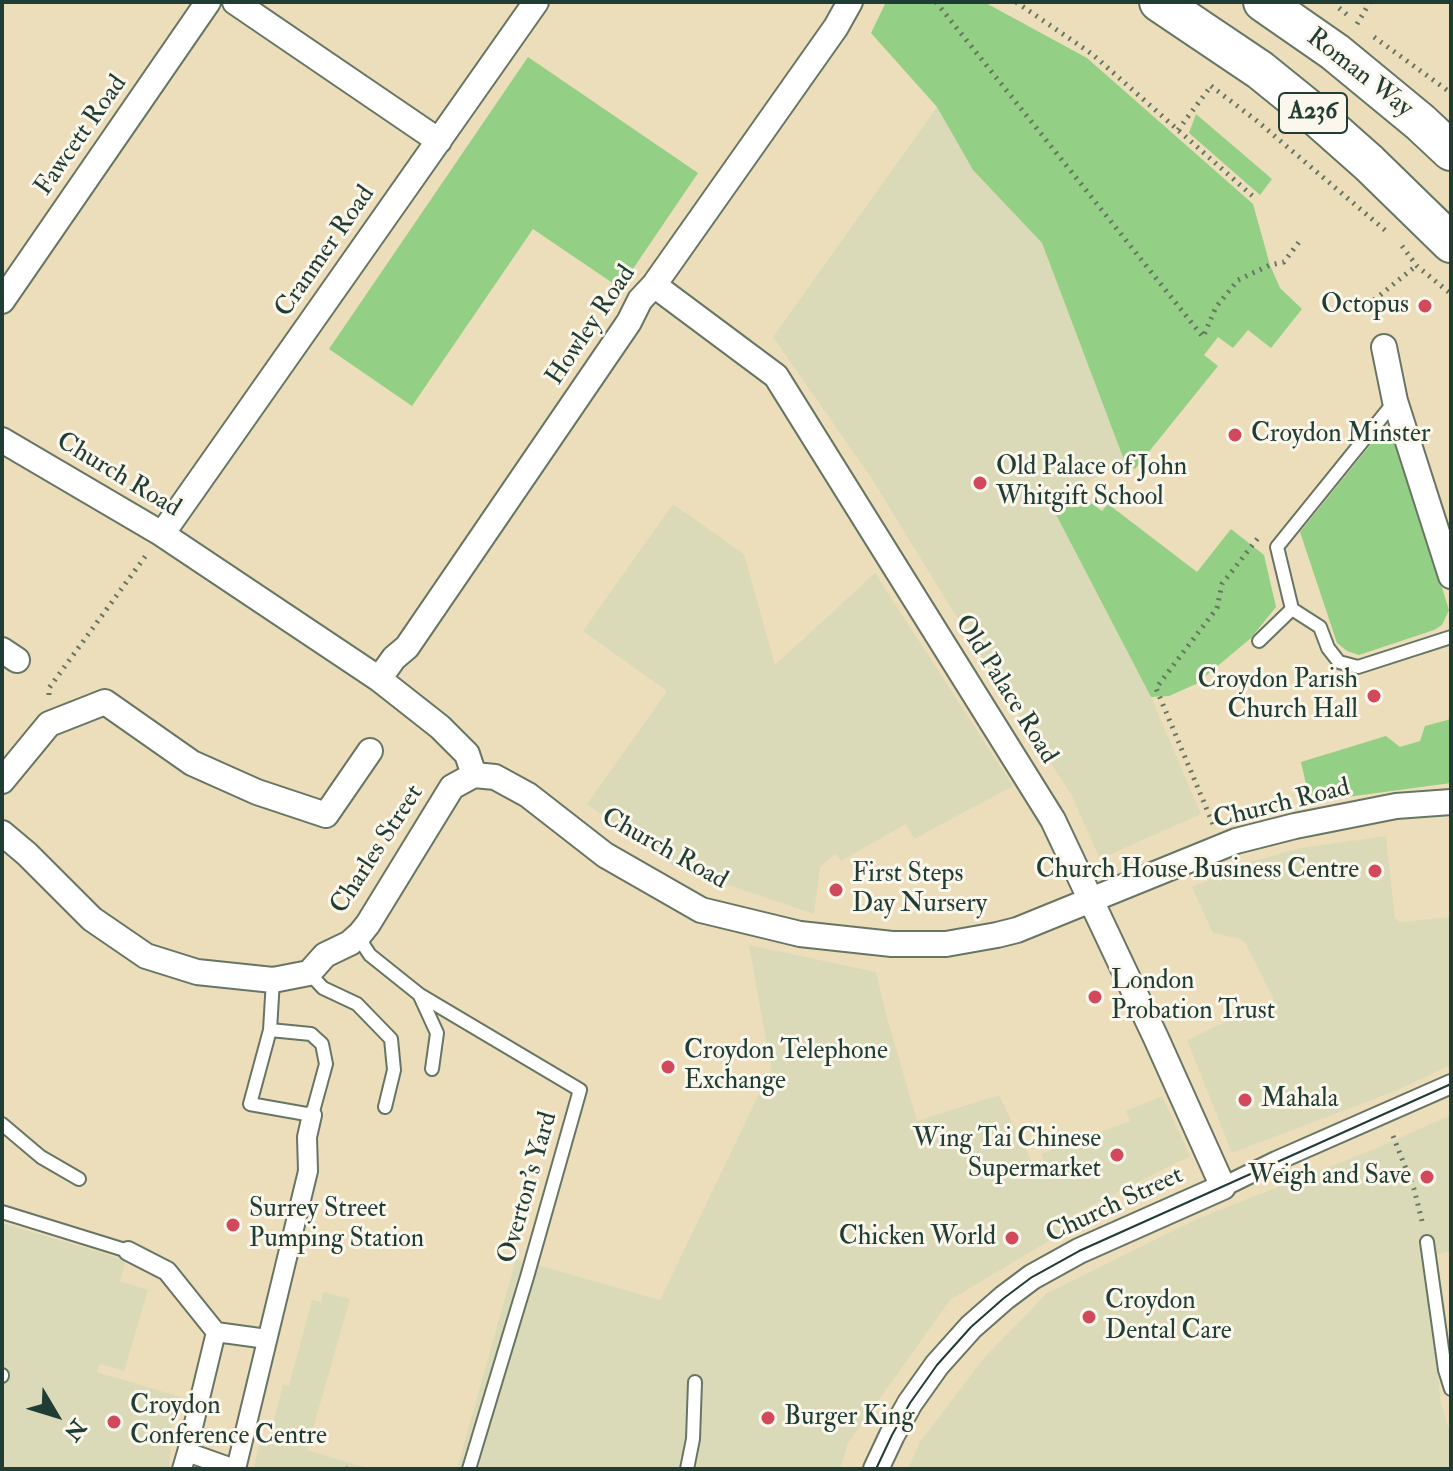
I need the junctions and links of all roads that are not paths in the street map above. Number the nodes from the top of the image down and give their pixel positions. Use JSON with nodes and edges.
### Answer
{"nodes":[{"id":1,"x":208,"y":2,"type":"edge"},
{"id":2,"x":235,"y":2,"type":"edge"},
{"id":3,"x":536,"y":2,"type":"edge"},
{"id":4,"x":850,"y":2,"type":"edge"},
{"id":5,"x":1159,"y":2,"type":"edge"},
{"id":6,"x":1263,"y":2,"type":"edge"},
{"id":7,"x":439,"y":141,"type":"junction"},
{"id":8,"x":1451,"y":151,"type":"edge"},
{"id":9,"x":1451,"y":243,"type":"edge"},
{"id":10,"x":654,"y":285,"type":"junction"},
{"id":11,"x":2,"y":301,"type":"edge"},
{"id":12,"x":1384,"y":347,"type":"dead end"},
{"id":13,"x":1395,"y":401,"type":"junction"},
{"id":14,"x":2,"y":440,"type":"edge"},
{"id":15,"x":162,"y":534,"type":"junction"},
{"id":16,"x":1451,"y":576,"type":"edge"},
{"id":17,"x":1292,"y":609,"type":"junction"},
{"id":18,"x":1451,"y":637,"type":"edge"},
{"id":19,"x":1259,"y":641,"type":"dead end"},
{"id":20,"x":379,"y":679,"type":"junction"},
{"id":21,"x":370,"y":751,"type":"dead end"},
{"id":22,"x":474,"y":775,"type":"junction"},
{"id":23,"x":2,"y":781,"type":"edge"},
{"id":24,"x":1451,"y":802,"type":"edge"},
{"id":25,"x":2,"y":833,"type":"edge"},
{"id":26,"x":1090,"y":899,"type":"junction"},
{"id":27,"x":360,"y":934,"type":"junction"},
{"id":28,"x":309,"y":973,"type":"junction"},
{"id":29,"x":273,"y":980,"type":"junction"},
{"id":30,"x":420,"y":995,"type":"junction"},
{"id":31,"x":270,"y":1030,"type":"junction"},
{"id":32,"x":432,"y":1069,"type":"dead end"},
{"id":33,"x":1451,"y":1084,"type":"edge"},
{"id":34,"x":385,"y":1107,"type":"dead end"},
{"id":35,"x":312,"y":1115,"type":"junction"},
{"id":36,"x":2,"y":1124,"type":"edge"},
{"id":37,"x":79,"y":1179,"type":"dead end"},
{"id":38,"x":1223,"y":1187,"type":"junction"},
{"id":39,"x":2,"y":1212,"type":"edge"},
{"id":40,"x":1427,"y":1242,"type":"road end"},
{"id":41,"x":128,"y":1251,"type":"joint"},
{"id":42,"x":216,"y":1332,"type":"junction"},
{"id":43,"x":267,"y":1339,"type":"junction"},
{"id":44,"x":695,"y":1382,"type":"dead end"},
{"id":45,"x":1451,"y":1389,"type":"edge"},
{"id":46,"x":184,"y":1460,"type":"edge"},
{"id":47,"x":236,"y":1469,"type":"edge"},
{"id":48,"x":469,"y":1469,"type":"edge"},
{"id":49,"x":687,"y":1469,"type":"edge"},
{"id":50,"x":876,"y":1469,"type":"edge"}],
"edges":[{"from":1,"to":11,"type":"street","name":"Fawcett Road"},
{"from":2,"to":7,"type":"street"},
{"from":3,"to":7,"type":"street","name":"Cranmer Road"},
{"from":4,"to":10,"type":"street","name":"Howley Road"},
{"from":5,"to":9,"type":"main road","number":"A236"},
{"from":6,"to":8,"type":"main road","name":"Roman Way","number":"A236"},
{"from":7,"to":15,"type":"street","name":"Cranmer Road"},
{"from":10,"to":20,"type":"street","name":"Howley Road"},
{"from":10,"to":26,"type":"street","name":"Old Palace Road"},
{"from":12,"to":13,"type":"street"},
{"from":13,"to":16,"type":"street"},
{"from":13,"to":17,"type":"lane"},
{"from":14,"to":15,"type":"street","name":"Church Road"},
{"from":15,"to":20,"type":"street","name":"Church Road"},
{"from":17,"to":18,"type":"lane"},
{"from":17,"to":19,"type":"lane"},
{"from":20,"to":22,"type":"street","name":"Church Road"},
{"from":21,"to":23,"type":"street"},
{"from":22,"to":26,"type":"street","name":"Church Road"},
{"from":22,"to":27,"type":"street","name":"Charles Street"},
{"from":24,"to":26,"type":"street","name":"Church Road"},
{"from":25,"to":29,"type":"street","name":"Charles Street"},
{"from":26,"to":38,"type":"street","name":"Old Palace Road"},
{"from":27,"to":28,"type":"street","name":"Charles Street"},
{"from":27,"to":30,"type":"lane","name":"Overton's Yard"},
{"from":28,"to":29,"type":"street","name":"Charles Street"},
{"from":28,"to":34,"type":"lane"},
{"from":29,"to":31,"type":"lane"},
{"from":30,"to":32,"type":"lane"},
{"from":30,"to":48,"type":"lane","name":"Overton's Yard"},
{"from":31,"to":35,"type":"lane"},
{"from":31,"to":35,"type":"lane"},
{"from":33,"to":38,"type":"street","name":"Church Street"},
{"from":35,"to":43,"type":"street"},
{"from":36,"to":37,"type":"lane"},
{"from":38,"to":50,"type":"street","name":"Church Street"},
{"from":39,"to":41,"type":"lane"},
{"from":40,"to":45,"type":"lane"},
{"from":41,"to":42,"type":"street"},
{"from":42,"to":43,"type":"street"},
{"from":42,"to":46,"type":"street"},
{"from":43,"to":47,"type":"street"},
{"from":44,"to":49,"type":"lane"},
{"from":46,"to":47,"type":"street"}]}
